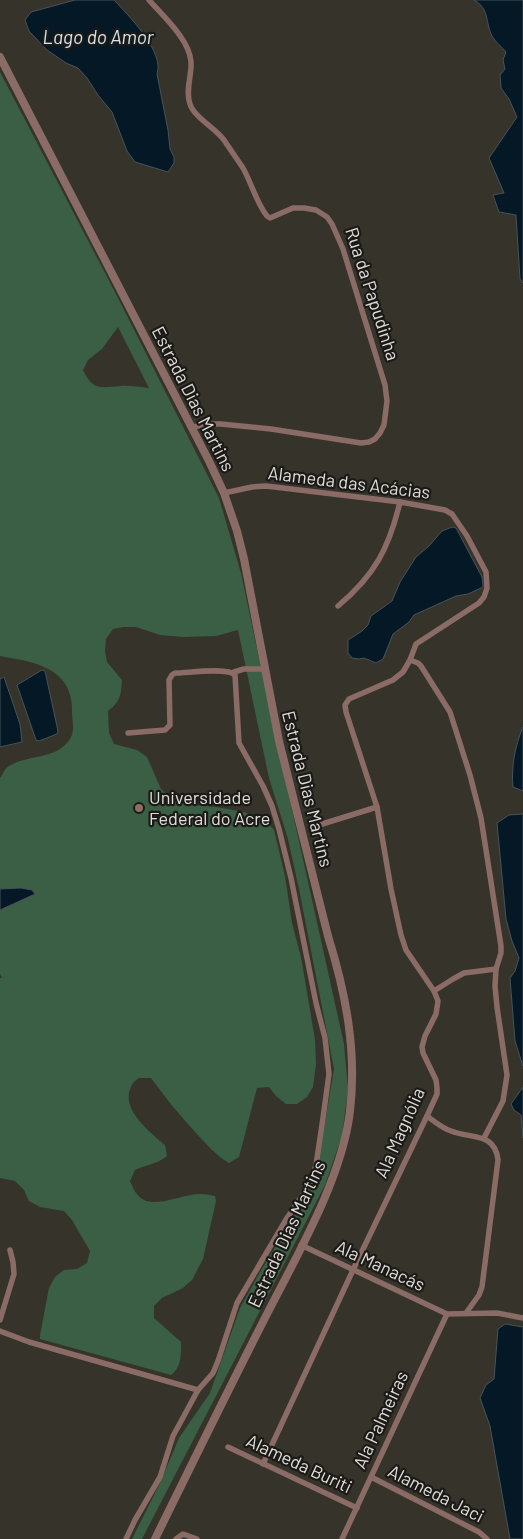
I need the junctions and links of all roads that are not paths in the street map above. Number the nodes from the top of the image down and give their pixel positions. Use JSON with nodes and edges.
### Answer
{"nodes":[{"id":1,"x":149,"y":0,"type":"edge"},
{"id":2,"x":0,"y":57,"type":"edge"},
{"id":3,"x":192,"y":427,"type":"junction"},
{"id":4,"x":224,"y":493,"type":"junction"},
{"id":5,"x":400,"y":502,"type":"junction"},
{"id":6,"x":338,"y":606,"type":"dead end"},
{"id":7,"x":410,"y":660,"type":"junction"},
{"id":8,"x":264,"y":669,"type":"junction"},
{"id":9,"x":234,"y":672,"type":"junction"},
{"id":10,"x":128,"y":733,"type":"dead end"},
{"id":11,"x":377,"y":808,"type":"junction"},
{"id":12,"x":319,"y":825,"type":"dead end"},
{"id":13,"x":496,"y":969,"type":"junction"},
{"id":14,"x":434,"y":991,"type":"junction"},
{"id":15,"x":427,"y":1116,"type":"junction"},
{"id":16,"x":484,"y":1138,"type":"junction"},
{"id":17,"x":301,"y":1245,"type":"junction"},
{"id":18,"x":10,"y":1250,"type":"dead end"},
{"id":19,"x":353,"y":1270,"type":"junction"},
{"id":20,"x":466,"y":1313,"type":"junction"},
{"id":21,"x":447,"y":1314,"type":"junction"},
{"id":22,"x":523,"y":1318,"type":"edge"},
{"id":23,"x":0,"y":1320,"type":"edge"},
{"id":24,"x":0,"y":1331,"type":"edge"},
{"id":25,"x":198,"y":1390,"type":"junction"},
{"id":26,"x":228,"y":1447,"type":"dead end"},
{"id":27,"x":263,"y":1464,"type":"junction"},
{"id":28,"x":371,"y":1477,"type":"junction"},
{"id":29,"x":357,"y":1508,"type":"junction"},
{"id":30,"x":126,"y":1539,"type":"edge"},
{"id":31,"x":155,"y":1539,"type":"edge"},
{"id":32,"x":176,"y":1539,"type":"edge"},
{"id":33,"x":197,"y":1539,"type":"edge"},
{"id":34,"x":342,"y":1539,"type":"edge"},
{"id":35,"x":487,"y":1539,"type":"edge"}],
"edges":[{"from":1,"to":3,"type":"street","name":"Rua da Papudinha"},
{"from":2,"to":3,"type":"street","name":"Estrada Dias Martins"},
{"from":3,"to":4,"type":"street","name":"Estrada Dias Martins"},
{"from":4,"to":5,"type":"street","name":"Alameda das Acácias"},
{"from":4,"to":8,"type":"street","name":"Estrada Dias Martins"},
{"from":5,"to":6,"type":"street"},
{"from":5,"to":7,"type":"street","name":"Alameda das Acácias"},
{"from":7,"to":11,"type":"street","name":"Alameda das Acácias"},
{"from":7,"to":13,"type":"street"},
{"from":8,"to":9,"type":"street"},
{"from":8,"to":17,"type":"street","name":"Estrada Dias Martins"},
{"from":9,"to":10,"type":"street"},
{"from":9,"to":25,"type":"street"},
{"from":11,"to":12,"type":"street"},
{"from":11,"to":14,"type":"street"},
{"from":13,"to":14,"type":"street"},
{"from":13,"to":16,"type":"street"},
{"from":14,"to":15,"type":"street","name":"Ala Magnólia"},
{"from":15,"to":16,"type":"street"},
{"from":15,"to":19,"type":"street","name":"Ala Magnólia"},
{"from":16,"to":20,"type":"street"},
{"from":17,"to":19,"type":"street","name":"Ala Manacás"},
{"from":17,"to":31,"type":"street","name":"Estrada Dias Martins"},
{"from":18,"to":23,"type":"street"},
{"from":19,"to":21,"type":"street","name":"Ala Manacás"},
{"from":19,"to":27,"type":"street","name":"Ala Magnólia"},
{"from":20,"to":21,"type":"street"},
{"from":20,"to":22,"type":"street"},
{"from":21,"to":28,"type":"street","name":"Ala Palmeiras"},
{"from":24,"to":25,"type":"street"},
{"from":25,"to":30,"type":"street"},
{"from":26,"to":27,"type":"street","name":"Alameda Buriti"},
{"from":27,"to":29,"type":"street","name":"Alameda Buriti"},
{"from":28,"to":29,"type":"street","name":"Ala Palmeiras"},
{"from":28,"to":35,"type":"street","name":"Alameda Jaci"},
{"from":29,"to":34,"type":"street","name":"Ala Palmeiras"},
{"from":32,"to":33,"type":"street"}]}
